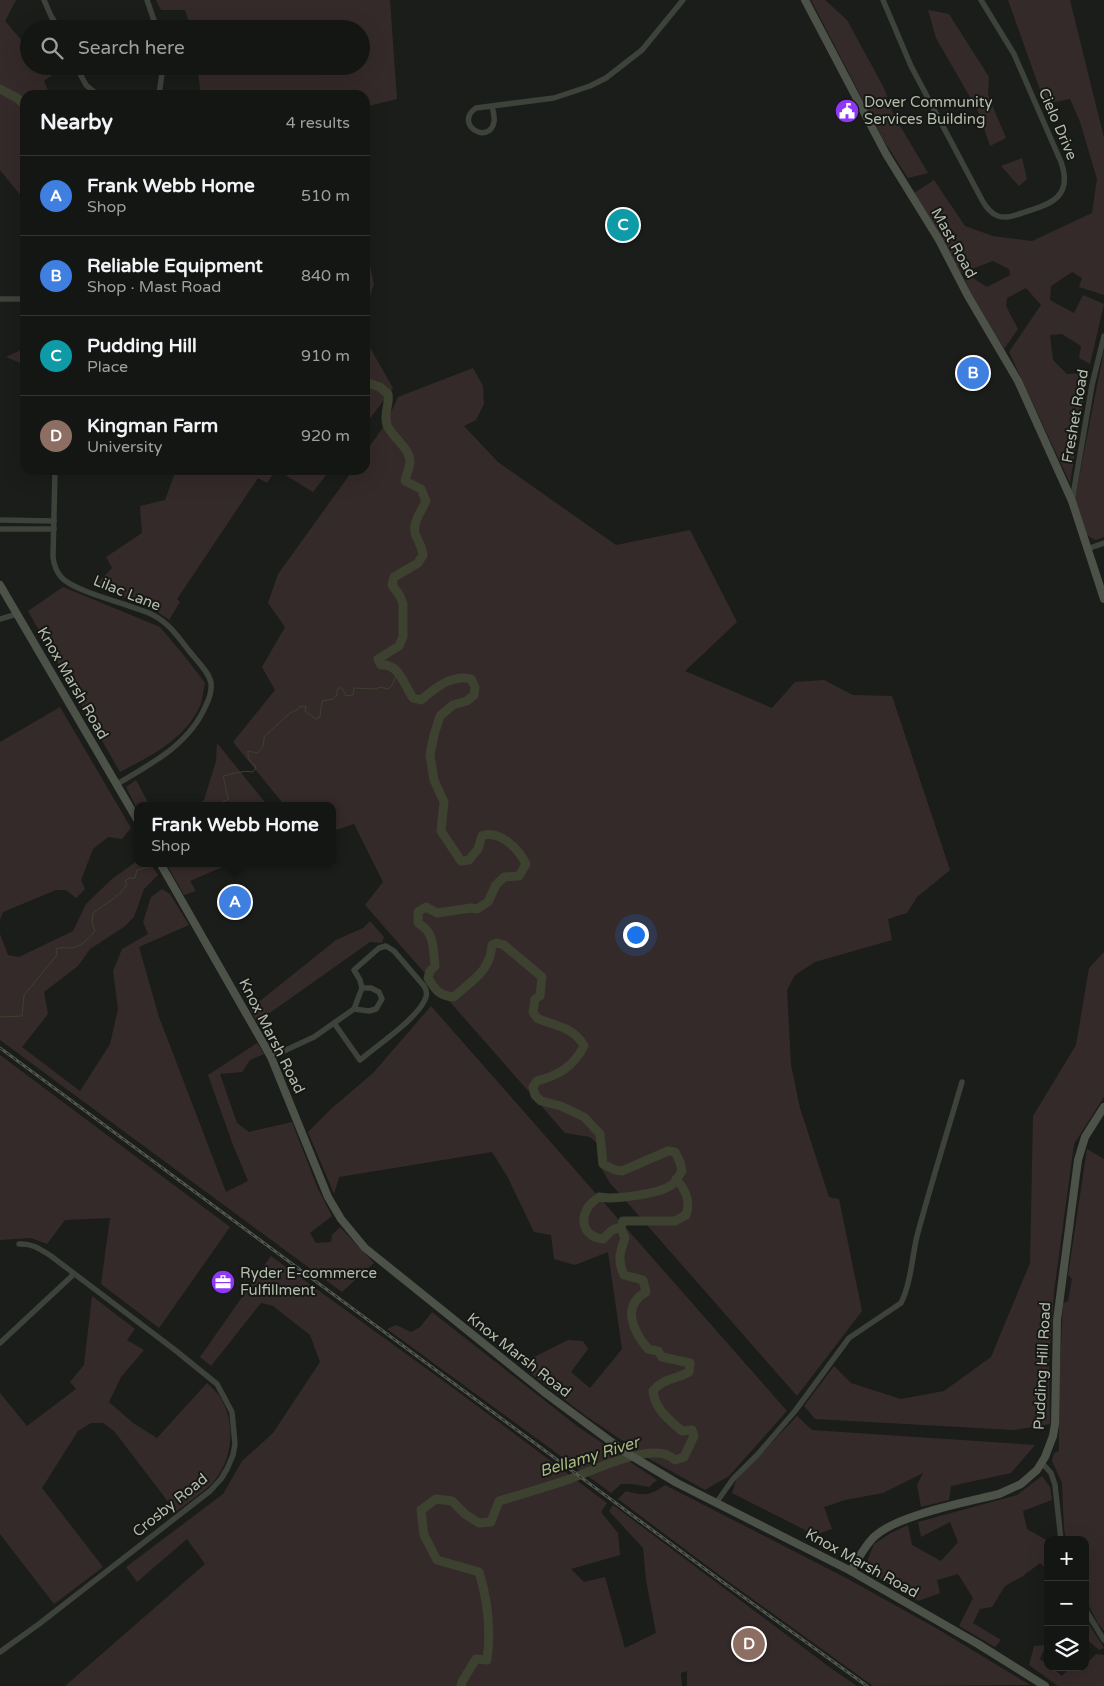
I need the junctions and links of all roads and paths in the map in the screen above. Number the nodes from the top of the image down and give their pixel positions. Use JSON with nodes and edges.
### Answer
{"nodes":[{"id":1,"x":44,"y":0,"type":"edge"},
{"id":2,"x":147,"y":0,"type":"edge"},
{"id":3,"x":682,"y":0,"type":"edge"},
{"id":4,"x":805,"y":0,"type":"edge"},
{"id":5,"x":883,"y":0,"type":"edge"},
{"id":6,"x":981,"y":0,"type":"edge"},
{"id":7,"x":53,"y":20,"type":"edge"},
{"id":8,"x":154,"y":20,"type":"edge"},
{"id":9,"x":81,"y":75,"type":"edge"},
{"id":10,"x":162,"y":75,"type":"edge"},
{"id":11,"x":92,"y":90,"type":"edge"},
{"id":12,"x":160,"y":90,"type":"edge"},
{"id":13,"x":492,"y":106,"type":"junction"},
{"id":14,"x":0,"y":299,"type":"edge"},
{"id":15,"x":20,"y":299,"type":"edge"},
{"id":16,"x":1104,"y":336,"type":"edge"},
{"id":17,"x":55,"y":475,"type":"edge"},
{"id":18,"x":1072,"y":502,"type":"junction"},
{"id":19,"x":0,"y":520,"type":"edge"},
{"id":20,"x":54,"y":521,"type":"junction"},
{"id":21,"x":0,"y":529,"type":"edge"},
{"id":22,"x":54,"y":529,"type":"junction"},
{"id":23,"x":1104,"y":543,"type":"edge"},
{"id":24,"x":1087,"y":549,"type":"junction"},
{"id":25,"x":0,"y":585,"type":"edge"},
{"id":26,"x":1104,"y":599,"type":"edge"},
{"id":27,"x":17,"y":614,"type":"junction"},
{"id":28,"x":0,"y":619,"type":"edge"},
{"id":29,"x":116,"y":784,"type":"junction"},
{"id":30,"x":134,"y":814,"type":"edge"},
{"id":31,"x":162,"y":867,"type":"edge"},
{"id":32,"x":362,"y":988,"type":"junction"},
{"id":33,"x":354,"y":1009,"type":"junction"},
{"id":34,"x":334,"y":1023,"type":"junction"},
{"id":35,"x":271,"y":1057,"type":"junction"},
{"id":36,"x":962,"y":1082,"type":"dead end"},
{"id":37,"x":1104,"y":1107,"type":"edge"},
{"id":38,"x":19,"y":1244,"type":"dead end"},
{"id":39,"x":74,"y":1274,"type":"junction"},
{"id":40,"x":0,"y":1343,"type":"edge"},
{"id":41,"x":1042,"y":1464,"type":"junction"},
{"id":42,"x":716,"y":1503,"type":"junction"},
{"id":43,"x":1061,"y":1536,"type":"edge"},
{"id":44,"x":851,"y":1571,"type":"junction"},
{"id":45,"x":1089,"y":1616,"type":"edge"},
{"id":46,"x":1104,"y":1640,"type":"edge"},
{"id":47,"x":0,"y":1652,"type":"edge"},
{"id":48,"x":1045,"y":1686,"type":"edge"}],
"edges":[{"from":1,"to":7,"type":"street"},
{"from":2,"to":8,"type":"street"},
{"from":3,"to":13,"type":"street"},
{"from":4,"to":18,"type":"main road","name":"Mast Road"},
{"from":5,"to":6,"type":"street","name":"Cielo Drive"},
{"from":9,"to":11,"type":"street"},
{"from":10,"to":12,"type":"street"},
{"from":13,"to":13,"type":"street"},
{"from":14,"to":15,"type":"street"},
{"from":16,"to":18,"type":"street","name":"Freshet Road"},
{"from":17,"to":20,"type":"street","name":"Lilac Lane"},
{"from":18,"to":24,"type":"main road"},
{"from":19,"to":20,"type":"street"},
{"from":20,"to":22,"type":"street","name":"Lilac Lane"},
{"from":21,"to":22,"type":"street"},
{"from":22,"to":29,"type":"street","name":"Lilac Lane"},
{"from":23,"to":24,"type":"street"},
{"from":24,"to":26,"type":"main road"},
{"from":25,"to":27,"type":"main road","name":"Knox Marsh Road"},
{"from":27,"to":28,"type":"street"},
{"from":27,"to":29,"type":"main road","name":"Knox Marsh Road"},
{"from":29,"to":30,"type":"main road","name":"Knox Marsh Road"},
{"from":31,"to":35,"type":"main road","name":"Knox Marsh Road"},
{"from":32,"to":33,"type":"street"},
{"from":32,"to":33,"type":"street"},
{"from":32,"to":34,"type":"street"},
{"from":33,"to":34,"type":"street"},
{"from":34,"to":35,"type":"street"},
{"from":35,"to":42,"type":"main road","name":"Knox Marsh Road"},
{"from":36,"to":42,"type":"street"},
{"from":37,"to":41,"type":"main road","name":"Pudding Hill Road"},
{"from":38,"to":39,"type":"street","name":"Crosby Road"},
{"from":39,"to":40,"type":"street"},
{"from":39,"to":47,"type":"street","name":"Crosby Road"},
{"from":41,"to":43,"type":"street"},
{"from":41,"to":44,"type":"main road","name":"Pudding Hill Road"},
{"from":42,"to":44,"type":"main road","name":"Knox Marsh Road"},
{"from":44,"to":48,"type":"main road","name":"Knox Marsh Road"},
{"from":45,"to":46,"type":"street"}]}
